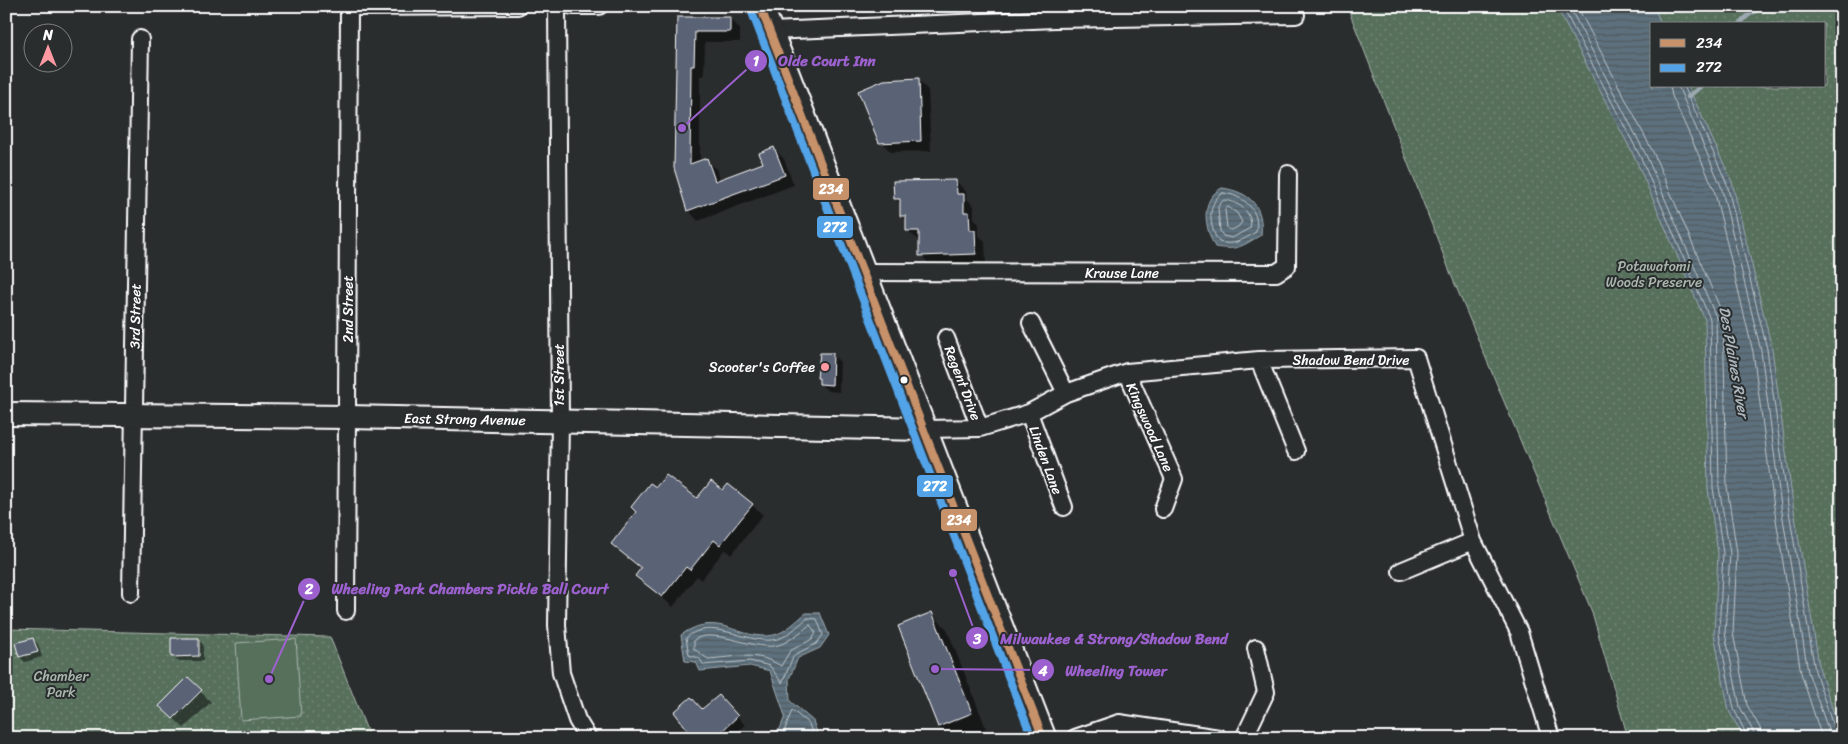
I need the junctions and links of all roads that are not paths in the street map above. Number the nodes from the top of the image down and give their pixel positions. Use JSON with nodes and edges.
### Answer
{"nodes":[{"id":1,"x":518,"y":6,"type":"edge"},
{"id":2,"x":557,"y":6,"type":"edge"},
{"id":3,"x":572,"y":6,"type":"edge"},
{"id":4,"x":599,"y":6,"type":"edge"},
{"id":5,"x":760,"y":6,"type":"edge"},
{"id":6,"x":349,"y":7,"type":"edge"},
{"id":7,"x":1296,"y":15,"type":"dead end"},
{"id":8,"x":770,"y":32,"type":"junction"},
{"id":9,"x":140,"y":39,"type":"dead end"},
{"id":10,"x":1288,"y":174,"type":"dead end"},
{"id":11,"x":863,"y":272,"type":"junction"},
{"id":12,"x":1031,"y":323,"type":"dead end"},
{"id":13,"x":946,"y":338,"type":"dead end"},
{"id":14,"x":1259,"y":360,"type":"junction"},
{"id":15,"x":1127,"y":372,"type":"junction"},
{"id":16,"x":1066,"y":393,"type":"junction"},
{"id":17,"x":1029,"y":413,"type":"junction"},
{"id":18,"x":6,"y":414,"type":"edge"},
{"id":19,"x":134,"y":414,"type":"junction"},
{"id":20,"x":348,"y":417,"type":"junction"},
{"id":21,"x":560,"y":421,"type":"junction"},
{"id":22,"x":980,"y":428,"type":"junction"},
{"id":23,"x":924,"y":429,"type":"junction"},
{"id":24,"x":1296,"y":451,"type":"dead end"},
{"id":25,"x":1064,"y":507,"type":"dead end"},
{"id":26,"x":1163,"y":509,"type":"dead end"},
{"id":27,"x":1473,"y":541,"type":"junction"},
{"id":28,"x":1401,"y":571,"type":"dead end"},
{"id":29,"x":131,"y":593,"type":"dead end"},
{"id":30,"x":346,"y":611,"type":"dead end"},
{"id":31,"x":1256,"y":648,"type":"dead end"},
{"id":32,"x":588,"y":738,"type":"edge"},
{"id":33,"x":1043,"y":738,"type":"edge"},
{"id":34,"x":1075,"y":738,"type":"edge"},
{"id":35,"x":1219,"y":738,"type":"edge"},
{"id":36,"x":1244,"y":738,"type":"edge"},
{"id":37,"x":1551,"y":738,"type":"edge"}],
"edges":[{"from":1,"to":6,"type":"street"},
{"from":2,"to":21,"type":"street","name":"1st Street"},
{"from":3,"to":4,"type":"street"},
{"from":5,"to":8,"type":"main road"},
{"from":6,"to":20,"type":"street","name":"2nd Street"},
{"from":7,"to":8,"type":"street"},
{"from":8,"to":11,"type":"main road"},
{"from":9,"to":19,"type":"street","name":"3rd Street"},
{"from":10,"to":11,"type":"street","name":"Krause Lane"},
{"from":11,"to":23,"type":"main road"},
{"from":12,"to":16,"type":"street"},
{"from":13,"to":22,"type":"street","name":"Regent Drive"},
{"from":14,"to":15,"type":"street","name":"Shadow Bend Drive"},
{"from":14,"to":24,"type":"street"},
{"from":14,"to":27,"type":"street","name":"Shadow Bend Drive"},
{"from":15,"to":16,"type":"street","name":"Shadow Bend Drive"},
{"from":15,"to":26,"type":"street","name":"Kingswood Lane"},
{"from":16,"to":17,"type":"street","name":"Shadow Bend Drive"},
{"from":17,"to":22,"type":"street","name":"Shadow Bend Drive"},
{"from":17,"to":25,"type":"street","name":"Linden Lane"},
{"from":18,"to":19,"type":"street","name":"East Strong Avenue"},
{"from":19,"to":20,"type":"street","name":"East Strong Avenue"},
{"from":19,"to":29,"type":"street","name":"3rd Street"},
{"from":20,"to":21,"type":"street","name":"East Strong Avenue"},
{"from":20,"to":30,"type":"street","name":"2nd Street"},
{"from":21,"to":23,"type":"street","name":"East Strong Avenue"},
{"from":21,"to":32,"type":"street","name":"1st Street"},
{"from":22,"to":23,"type":"street","name":"Shadow Bend Drive"},
{"from":23,"to":33,"type":"main road"},
{"from":27,"to":28,"type":"street"},
{"from":27,"to":37,"type":"street","name":"Shadow Bend Drive"},
{"from":31,"to":36,"type":"street"},
{"from":34,"to":35,"type":"street"}]}
